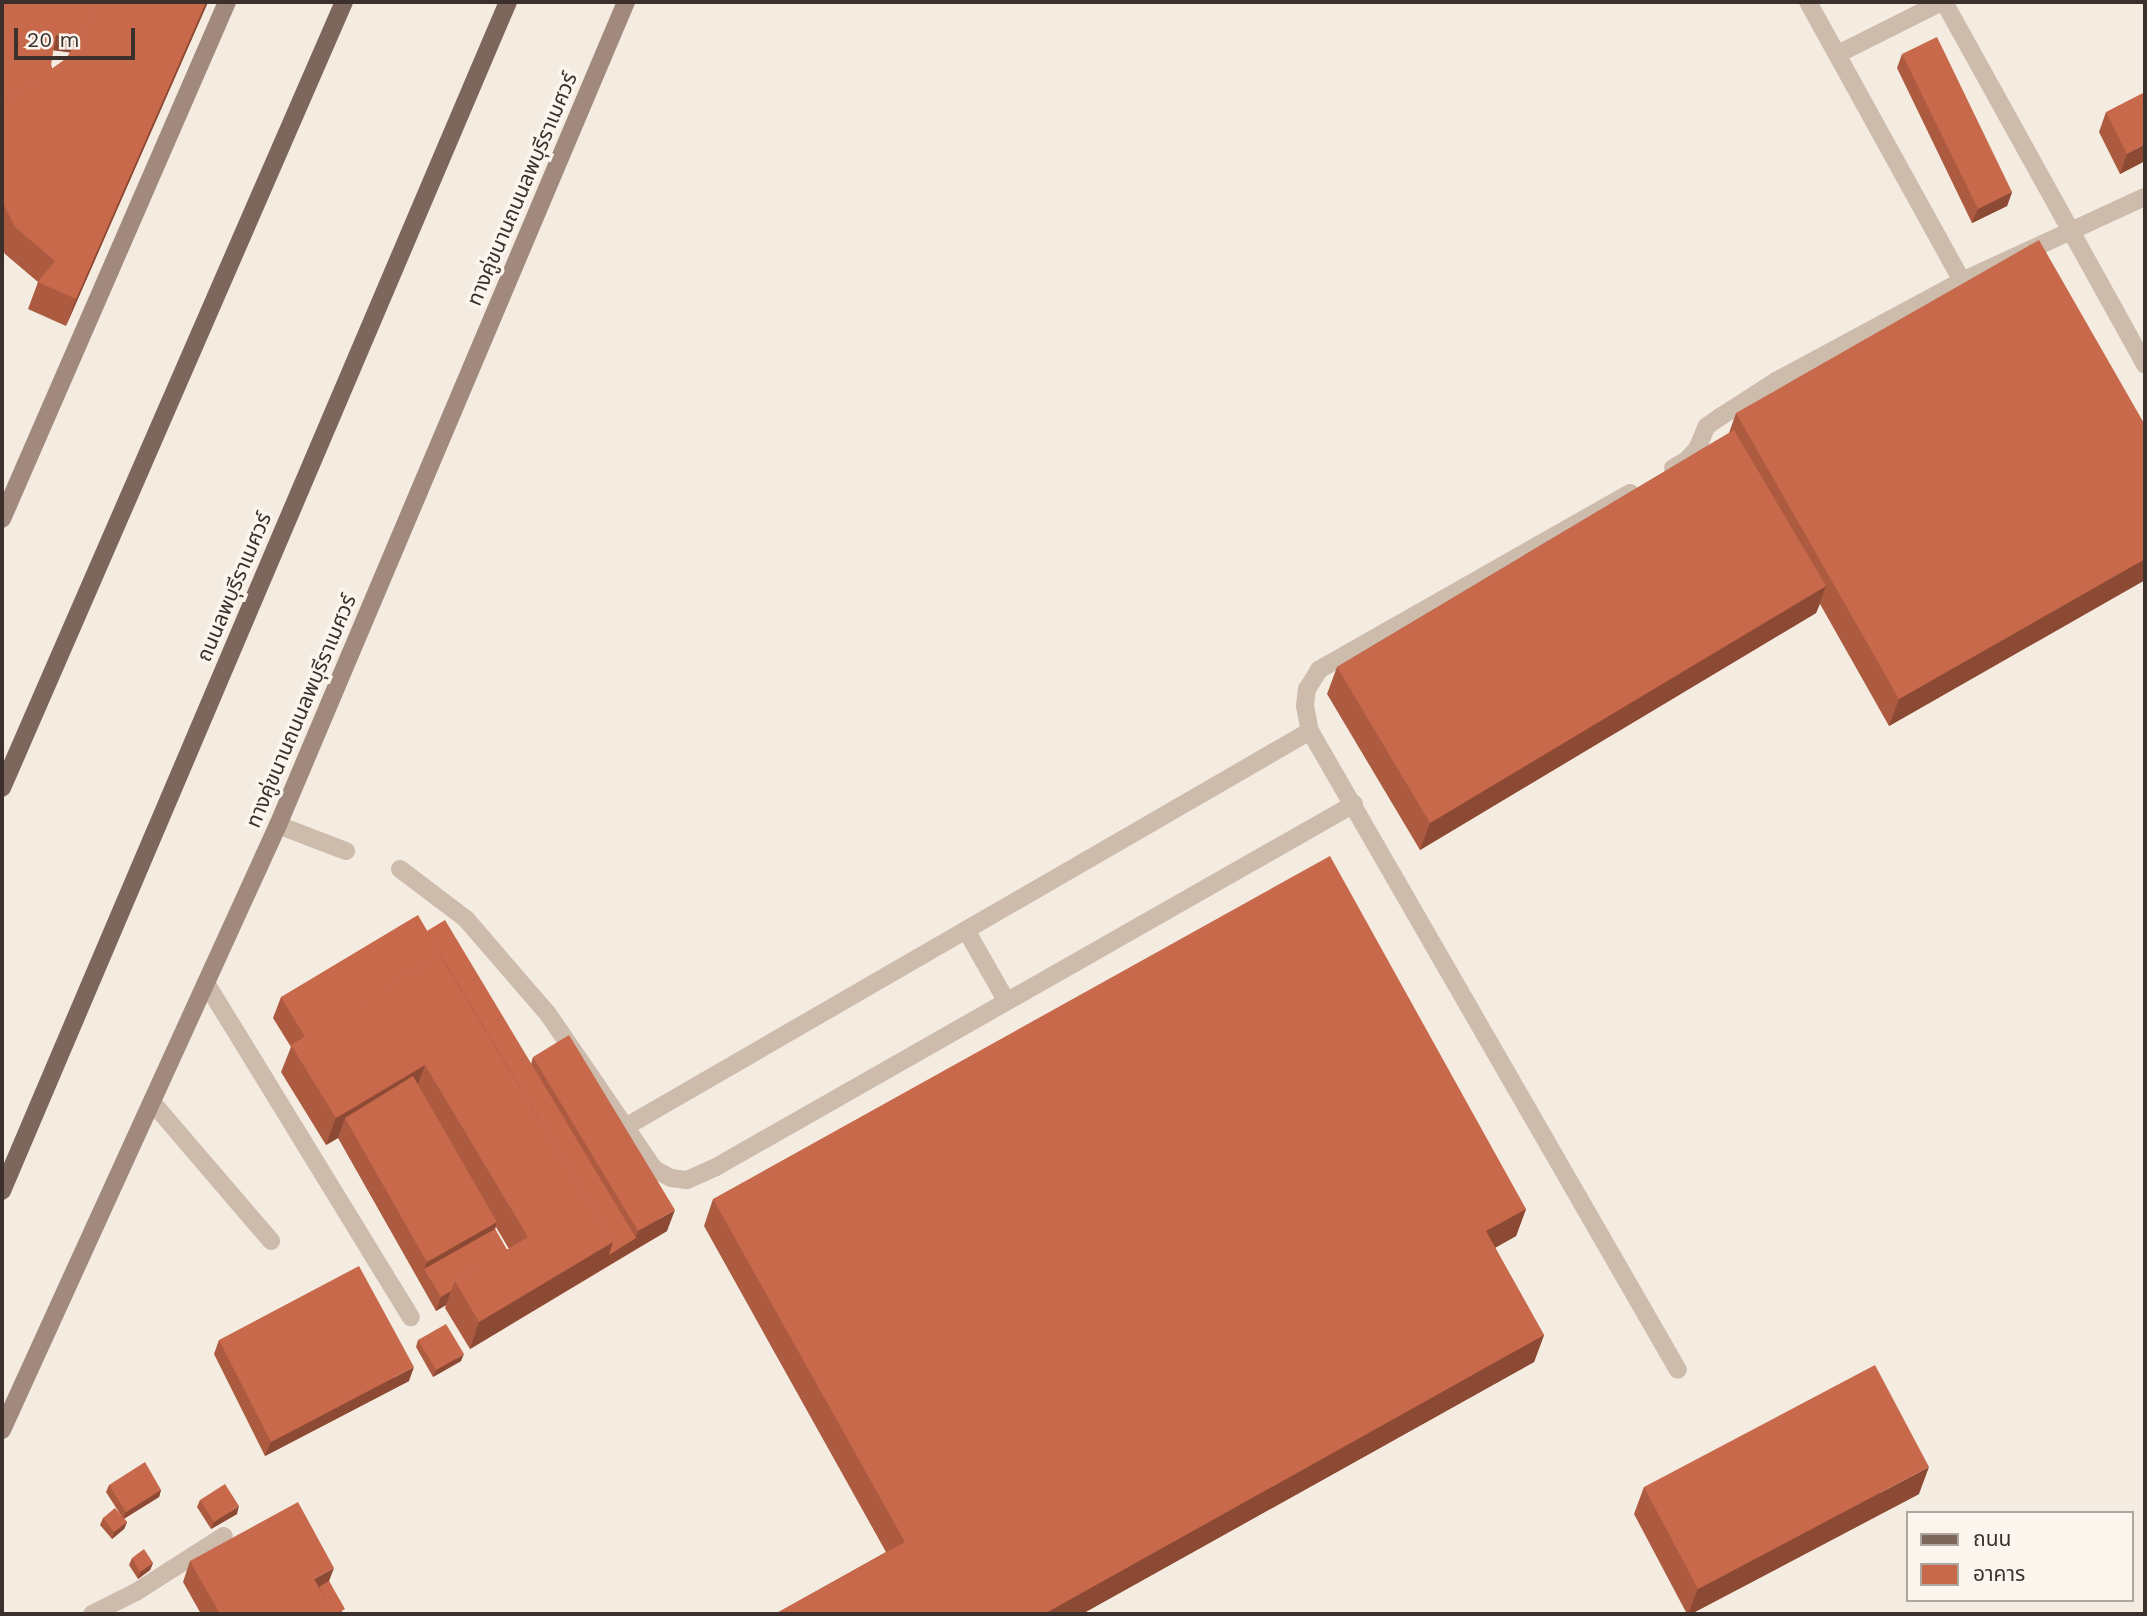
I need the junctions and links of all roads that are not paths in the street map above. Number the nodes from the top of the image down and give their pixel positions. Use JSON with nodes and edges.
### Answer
{"nodes":[{"id":1,"x":228,"y":2,"type":"edge"},
{"id":2,"x":344,"y":2,"type":"edge"},
{"id":3,"x":508,"y":2,"type":"edge"},
{"id":4,"x":625,"y":2,"type":"edge"},
{"id":5,"x":1808,"y":2,"type":"edge"},
{"id":6,"x":1943,"y":2,"type":"edge"},
{"id":7,"x":1838,"y":54,"type":"junction"},
{"id":8,"x":2145,"y":197,"type":"edge"},
{"id":9,"x":2071,"y":232,"type":"junction"},
{"id":10,"x":1962,"y":281,"type":"junction"},
{"id":11,"x":2145,"y":365,"type":"edge"},
{"id":12,"x":2,"y":519,"type":"edge"},
{"id":13,"x":1310,"y":731,"type":"junction"},
{"id":14,"x":2,"y":788,"type":"edge"},
{"id":15,"x":1354,"y":804,"type":"junction"},
{"id":16,"x":278,"y":825,"type":"junction"},
{"id":17,"x":346,"y":851,"type":"dead end"},
{"id":18,"x":400,"y":869,"type":"dead end"},
{"id":19,"x":966,"y":930,"type":"junction"},
{"id":20,"x":206,"y":983,"type":"junction"},
{"id":21,"x":1006,"y":1000,"type":"junction"},
{"id":22,"x":152,"y":1102,"type":"junction"},
{"id":23,"x":627,"y":1126,"type":"junction"},
{"id":24,"x":2,"y":1191,"type":"edge"},
{"id":25,"x":271,"y":1241,"type":"dead end"},
{"id":26,"x":411,"y":1317,"type":"dead end"},
{"id":27,"x":1678,"y":1370,"type":"dead end"},
{"id":28,"x":2,"y":1430,"type":"edge"},
{"id":29,"x":225,"y":1536,"type":"dead end"},
{"id":30,"x":92,"y":1614,"type":"edge"}],
"edges":[{"from":1,"to":12,"type":"main road"},
{"from":2,"to":14,"type":"main road"},
{"from":3,"to":24,"type":"main road","name":"ถนนลพบุรีราเมศวร์"},
{"from":4,"to":16,"type":"main road","name":"ทางคู่ขนานถนนลพบุรีราเมศวร์"},
{"from":5,"to":7,"type":"street"},
{"from":6,"to":7,"type":"street"},
{"from":6,"to":9,"type":"street"},
{"from":7,"to":10,"type":"street"},
{"from":8,"to":9,"type":"street"},
{"from":9,"to":10,"type":"street"},
{"from":9,"to":11,"type":"street"},
{"from":10,"to":13,"type":"street"},
{"from":13,"to":15,"type":"street"},
{"from":13,"to":19,"type":"street"},
{"from":15,"to":21,"type":"street"},
{"from":15,"to":27,"type":"street"},
{"from":16,"to":17,"type":"street"},
{"from":16,"to":20,"type":"main road","name":"ทางคู่ขนานถนนลพบุรีราเมศวร์"},
{"from":18,"to":23,"type":"street"},
{"from":19,"to":21,"type":"street"},
{"from":19,"to":23,"type":"street"},
{"from":20,"to":22,"type":"main road","name":"ทางคู่ขนานถนนลพบุรีราเมศวร์"},
{"from":20,"to":26,"type":"street"},
{"from":21,"to":23,"type":"street"},
{"from":22,"to":25,"type":"street"},
{"from":22,"to":28,"type":"main road","name":"ทางคู่ขนานถนนลพบุรีราเมศวร์"},
{"from":29,"to":30,"type":"street"}]}
